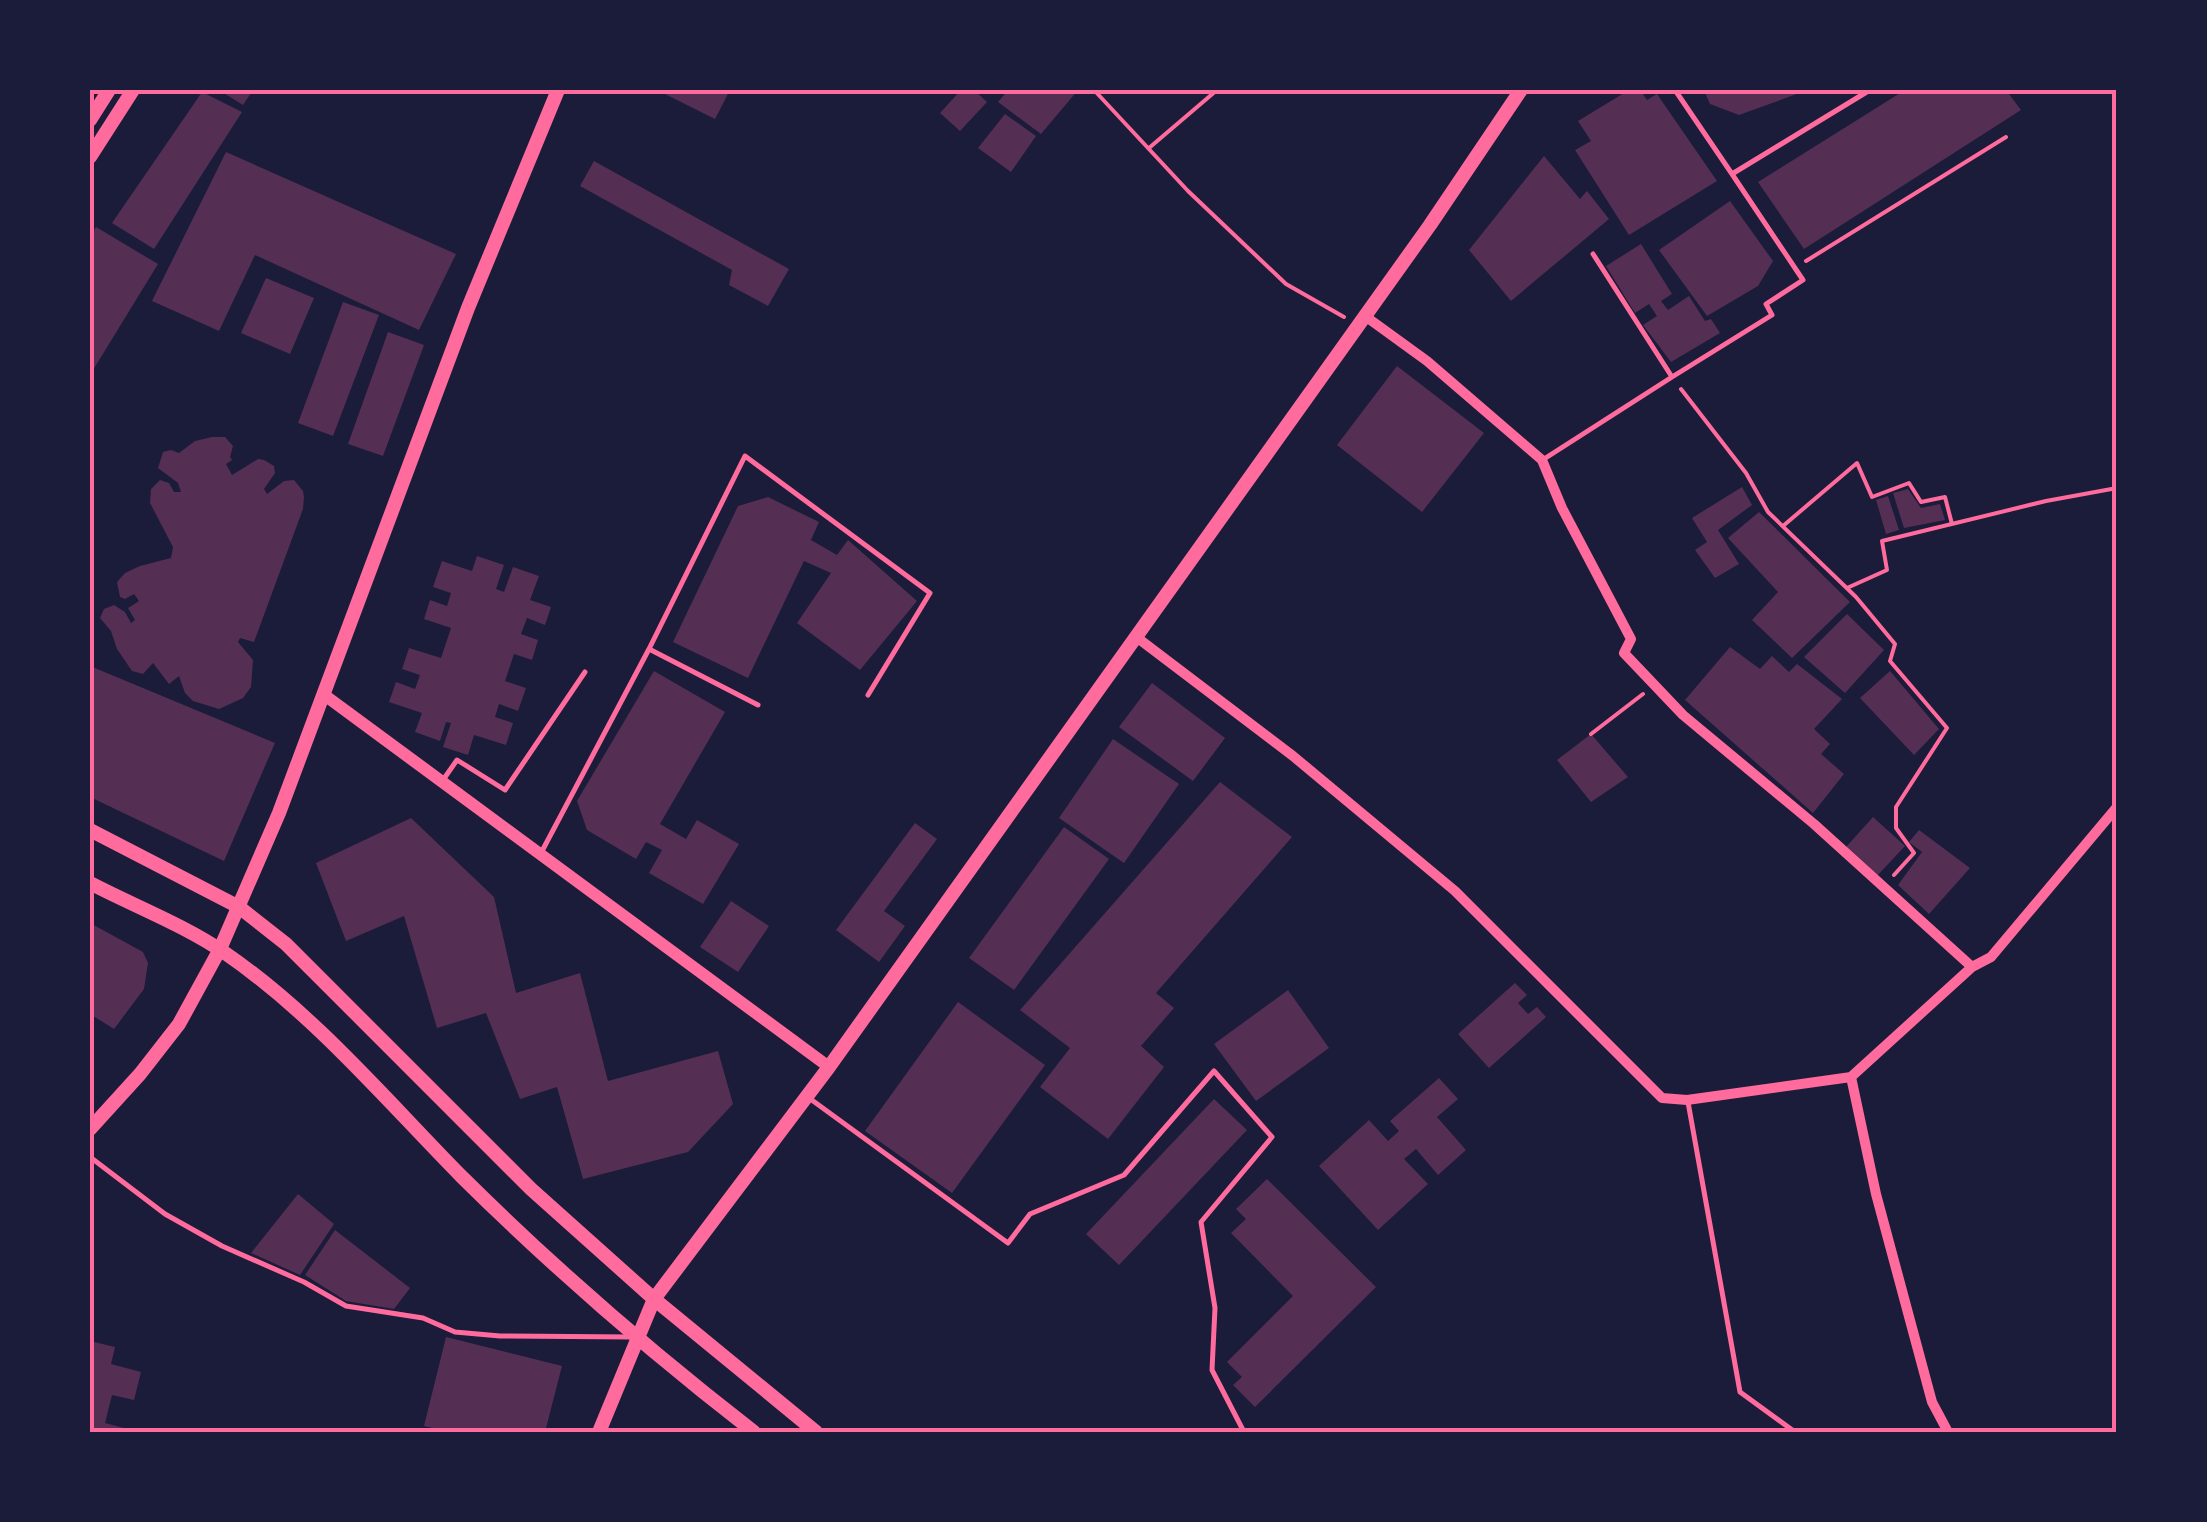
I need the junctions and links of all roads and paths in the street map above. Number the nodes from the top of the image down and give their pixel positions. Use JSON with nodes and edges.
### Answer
{"nodes":[{"id":1,"x":110,"y":90,"type":"edge"},
{"id":2,"x":134,"y":90,"type":"edge"},
{"id":3,"x":1094,"y":90,"type":"edge"},
{"id":4,"x":1217,"y":90,"type":"edge"},
{"id":5,"x":1522,"y":90,"type":"edge"},
{"id":6,"x":1675,"y":90,"type":"edge"},
{"id":7,"x":1870,"y":90,"type":"edge"},
{"id":8,"x":555,"y":96,"type":"edge"},
{"id":9,"x":90,"y":120,"type":"edge"},
{"id":10,"x":2006,"y":137,"type":"dead end"},
{"id":11,"x":1149,"y":148,"type":"junction"},
{"id":12,"x":90,"y":157,"type":"edge"},
{"id":13,"x":1732,"y":174,"type":"junction"},
{"id":14,"x":1593,"y":254,"type":"dead end"},
{"id":15,"x":1787,"y":257,"type":"junction"},
{"id":16,"x":1365,"y":315,"type":"junction"},
{"id":17,"x":1672,"y":377,"type":"junction"},
{"id":18,"x":1542,"y":460,"type":"junction"},
{"id":19,"x":2117,"y":488,"type":"edge"},
{"id":20,"x":1952,"y":524,"type":"junction"},
{"id":21,"x":1783,"y":526,"type":"junction"},
{"id":22,"x":1847,"y":588,"type":"junction"},
{"id":23,"x":1135,"y":636,"type":"junction"},
{"id":24,"x":649,"y":649,"type":"junction"},
{"id":25,"x":585,"y":672,"type":"dead end"},
{"id":26,"x":1655,"y":685,"type":"junction"},
{"id":27,"x":323,"y":694,"type":"junction"},
{"id":28,"x":868,"y":695,"type":"dead end"},
{"id":29,"x":758,"y":705,"type":"dead end"},
{"id":30,"x":1590,"y":734,"type":"dead end"},
{"id":31,"x":441,"y":783,"type":"junction"},
{"id":32,"x":2117,"y":806,"type":"edge"},
{"id":33,"x":90,"y":830,"type":"edge"},
{"id":34,"x":540,"y":856,"type":"junction"},
{"id":35,"x":90,"y":884,"type":"edge"},
{"id":36,"x":1883,"y":886,"type":"junction"},
{"id":37,"x":239,"y":907,"type":"junction"},
{"id":38,"x":220,"y":950,"type":"junction"},
{"id":39,"x":1972,"y":967,"type":"junction"},
{"id":40,"x":828,"y":1066,"type":"junction"},
{"id":41,"x":1850,"y":1077,"type":"junction"},
{"id":42,"x":807,"y":1096,"type":"junction"},
{"id":43,"x":1687,"y":1100,"type":"junction"},
{"id":44,"x":90,"y":1129,"type":"edge"},
{"id":45,"x":90,"y":1157,"type":"edge"},
{"id":46,"x":654,"y":1300,"type":"junction"},
{"id":47,"x":636,"y":1337,"type":"junction"},
{"id":48,"x":599,"y":1432,"type":"edge"},
{"id":49,"x":754,"y":1432,"type":"edge"},
{"id":50,"x":816,"y":1432,"type":"edge"},
{"id":51,"x":1244,"y":1432,"type":"edge"},
{"id":52,"x":1795,"y":1432,"type":"edge"},
{"id":53,"x":1948,"y":1432,"type":"edge"}],
"edges":[{"from":1,"to":9,"type":"main road"},
{"from":2,"to":12,"type":"main road"},
{"from":3,"to":11,"type":"path"},
{"from":4,"to":11,"type":"path"},
{"from":5,"to":16,"type":"main road"},
{"from":6,"to":13,"type":"lane"},
{"from":7,"to":13,"type":"lane"},
{"from":8,"to":27,"type":"main road"},
{"from":10,"to":15,"type":"path"},
{"from":11,"to":16,"type":"path"},
{"from":13,"to":15,"type":"lane"},
{"from":14,"to":17,"type":"lane"},
{"from":15,"to":17,"type":"lane"},
{"from":16,"to":18,"type":"street"},
{"from":16,"to":23,"type":"main road"},
{"from":17,"to":18,"type":"lane"},
{"from":17,"to":21,"type":"path"},
{"from":18,"to":26,"type":"street"},
{"from":19,"to":20,"type":"path"},
{"from":20,"to":21,"type":"path"},
{"from":20,"to":22,"type":"path"},
{"from":21,"to":22,"type":"path"},
{"from":22,"to":36,"type":"path"},
{"from":23,"to":40,"type":"main road"},
{"from":23,"to":43,"type":"street"},
{"from":24,"to":28,"type":"lane"},
{"from":24,"to":29,"type":"lane"},
{"from":24,"to":34,"type":"lane"},
{"from":25,"to":31,"type":"lane"},
{"from":26,"to":30,"type":"path"},
{"from":26,"to":36,"type":"street"},
{"from":27,"to":31,"type":"street"},
{"from":27,"to":37,"type":"main road"},
{"from":31,"to":34,"type":"street"},
{"from":32,"to":39,"type":"street"},
{"from":33,"to":37,"type":"main road"},
{"from":34,"to":40,"type":"street"},
{"from":35,"to":38,"type":"main road"},
{"from":36,"to":39,"type":"street"},
{"from":37,"to":38,"type":"main road"},
{"from":37,"to":46,"type":"main road"},
{"from":38,"to":44,"type":"main road"},
{"from":38,"to":47,"type":"main road"},
{"from":39,"to":41,"type":"street"},
{"from":40,"to":42,"type":"main road"},
{"from":41,"to":43,"type":"street"},
{"from":41,"to":53,"type":"street"},
{"from":42,"to":46,"type":"main road"},
{"from":42,"to":51,"type":"lane"},
{"from":43,"to":52,"type":"lane"},
{"from":45,"to":47,"type":"lane"},
{"from":46,"to":47,"type":"main road"},
{"from":46,"to":50,"type":"main road"},
{"from":47,"to":48,"type":"main road"},
{"from":47,"to":49,"type":"main road"}]}
